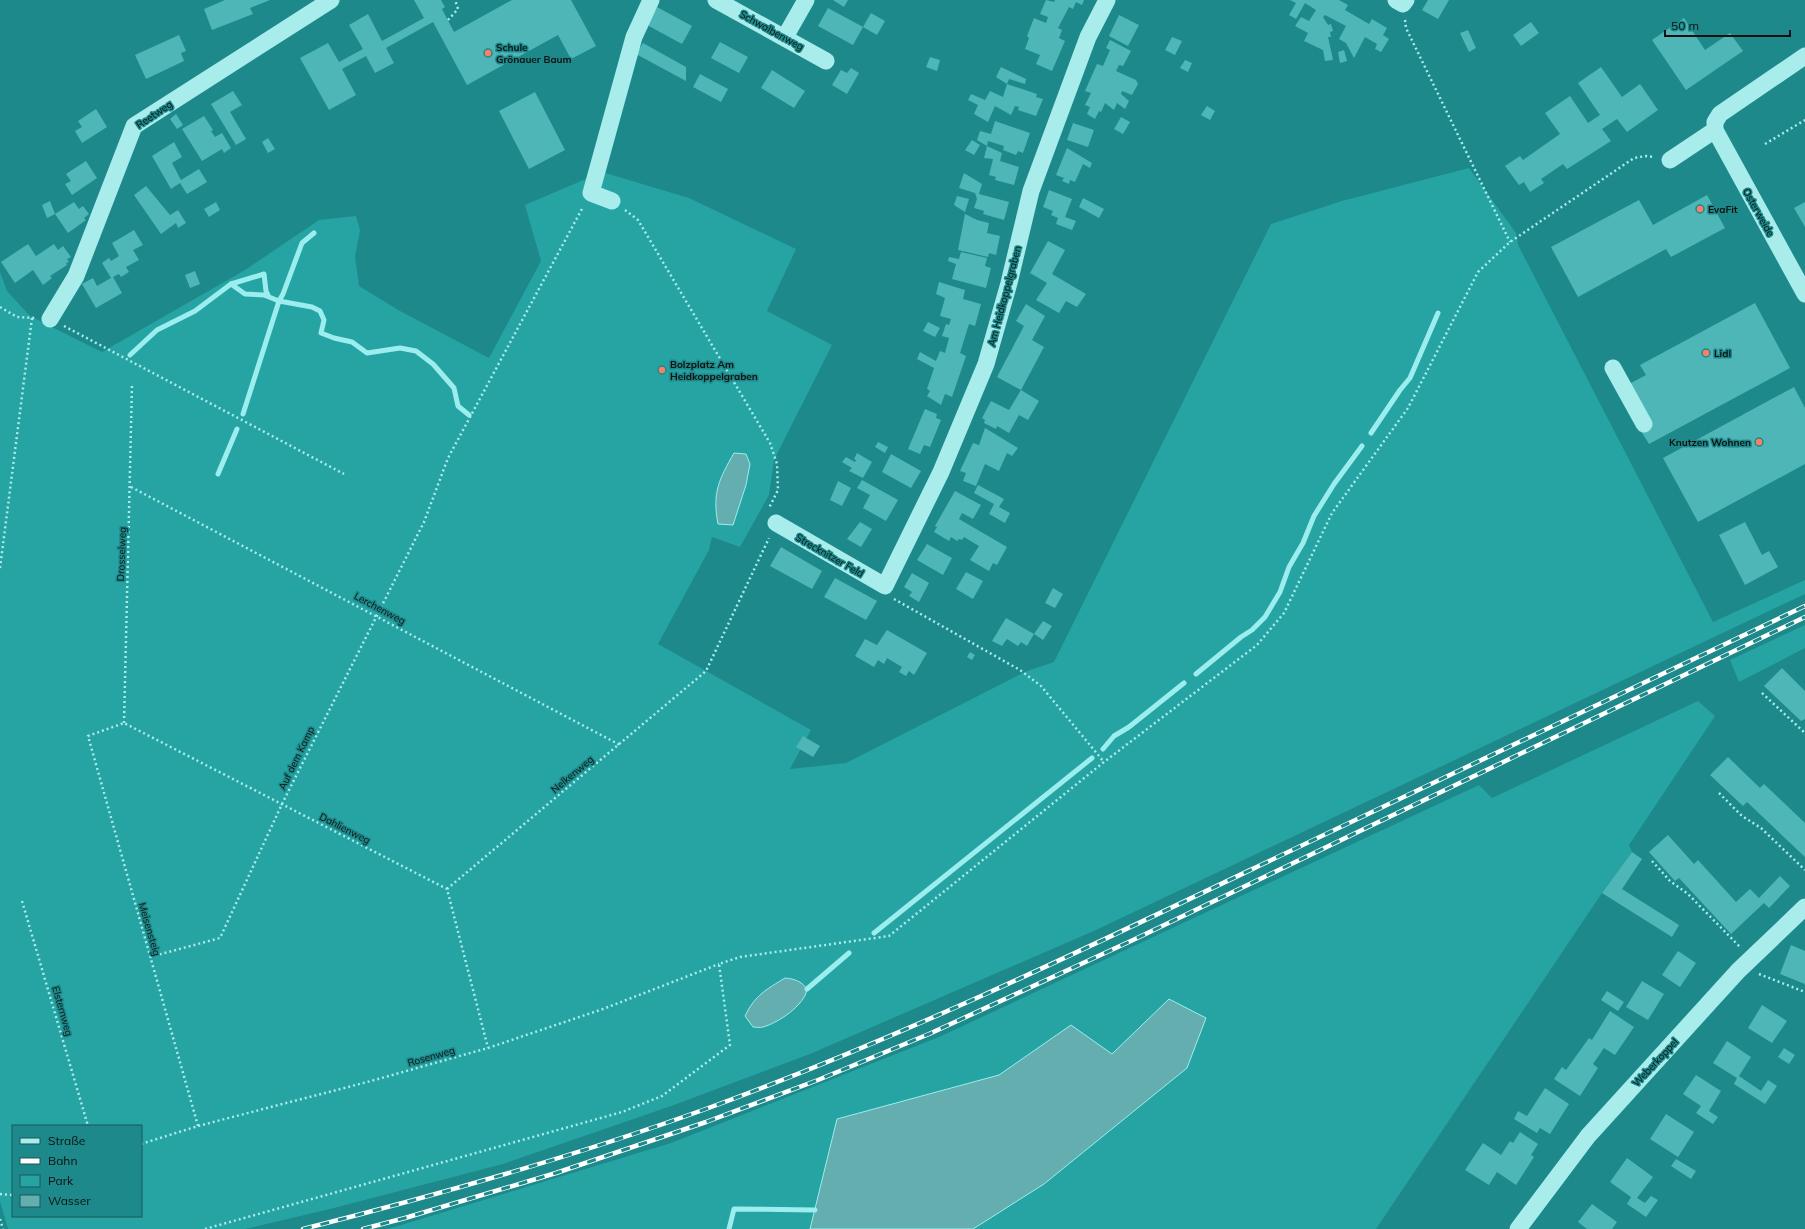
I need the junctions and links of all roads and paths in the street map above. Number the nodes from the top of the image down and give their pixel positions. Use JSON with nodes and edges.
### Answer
{"nodes":[{"id":1,"x":331,"y":0,"type":"edge"},
{"id":2,"x":455,"y":0,"type":"edge"},
{"id":3,"x":651,"y":0,"type":"edge"},
{"id":4,"x":716,"y":0,"type":"edge"},
{"id":5,"x":806,"y":0,"type":"edge"},
{"id":6,"x":1107,"y":0,"type":"edge"},
{"id":7,"x":1402,"y":1,"type":"edge"},
{"id":8,"x":448,"y":20,"type":"dead end"},
{"id":9,"x":786,"y":37,"type":"junction"},
{"id":10,"x":1805,"y":56,"type":"edge"},
{"id":11,"x":826,"y":61,"type":"dead end"},
{"id":12,"x":1805,"y":120,"type":"edge"},
{"id":13,"x":1715,"y":130,"type":"junction"},
{"id":14,"x":1765,"y":144,"type":"dead end"},
{"id":15,"x":1634,"y":158,"type":"dead end"},
{"id":16,"x":1670,"y":160,"type":"dead end"},
{"id":17,"x":591,"y":193,"type":"junction"},
{"id":18,"x":612,"y":201,"type":"joint"},
{"id":19,"x":1510,"y":242,"type":"junction"},
{"id":20,"x":1805,"y":294,"type":"edge"},
{"id":21,"x":0,"y":307,"type":"edge"},
{"id":22,"x":32,"y":318,"type":"junction"},
{"id":23,"x":50,"y":319,"type":"junction"},
{"id":24,"x":1614,"y":368,"type":"dead end"},
{"id":25,"x":132,"y":385,"type":"dead end"},
{"id":26,"x":1644,"y":424,"type":"dead end"},
{"id":27,"x":344,"y":474,"type":"dead end"},
{"id":28,"x":131,"y":486,"type":"junction"},
{"id":29,"x":776,"y":523,"type":"junction"},
{"id":30,"x":0,"y":568,"type":"edge"},
{"id":31,"x":885,"y":586,"type":"junction"},
{"id":32,"x":376,"y":615,"type":"junction"},
{"id":33,"x":1762,"y":693,"type":"dead end"},
{"id":34,"x":124,"y":723,"type":"junction"},
{"id":35,"x":1805,"y":733,"type":"edge"},
{"id":36,"x":620,"y":745,"type":"junction"},
{"id":37,"x":1104,"y":762,"type":"junction"},
{"id":38,"x":1719,"y":793,"type":"dead end"},
{"id":39,"x":282,"y":804,"type":"junction"},
{"id":40,"x":1652,"y":861,"type":"dead end"},
{"id":41,"x":1805,"y":870,"type":"edge"},
{"id":42,"x":447,"y":889,"type":"junction"},
{"id":43,"x":22,"y":901,"type":"dead end"},
{"id":44,"x":1805,"y":907,"type":"edge"},
{"id":45,"x":150,"y":957,"type":"junction"},
{"id":46,"x":719,"y":964,"type":"junction"},
{"id":47,"x":1747,"y":964,"type":"junction"},
{"id":48,"x":1805,"y":992,"type":"edge"},
{"id":49,"x":488,"y":1048,"type":"junction"},
{"id":50,"x":88,"y":1125,"type":"edge"},
{"id":51,"x":198,"y":1126,"type":"junction"},
{"id":52,"x":142,"y":1144,"type":"edge"},
{"id":53,"x":0,"y":1194,"type":"edge"},
{"id":54,"x":12,"y":1195,"type":"edge"},
{"id":55,"x":0,"y":1219,"type":"edge"},
{"id":56,"x":3,"y":1229,"type":"edge"},
{"id":57,"x":205,"y":1229,"type":"edge"},
{"id":58,"x":1518,"y":1229,"type":"edge"}],
"edges":[{"from":1,"to":23,"type":"street","name":"Reetweg"},
{"from":2,"to":8,"type":"path"},
{"from":3,"to":17,"type":"street"},
{"from":4,"to":9,"type":"street","name":"Schwalbenweg"},
{"from":5,"to":9,"type":"street"},
{"from":6,"to":31,"type":"street","name":"Am Heidkoppelgraben"},
{"from":7,"to":19,"type":"path"},
{"from":9,"to":11,"type":"street","name":"Schwalbenweg"},
{"from":10,"to":13,"type":"street"},
{"from":12,"to":14,"type":"path"},
{"from":13,"to":16,"type":"street"},
{"from":13,"to":20,"type":"street","name":"Osterweide"},
{"from":15,"to":19,"type":"path","name":"Rosenweg"},
{"from":17,"to":18,"type":"street"},
{"from":17,"to":32,"type":"path","name":"Auf dem Kamp"},
{"from":18,"to":29,"type":"path"},
{"from":19,"to":37,"type":"path","name":"Rosenweg"},
{"from":21,"to":22,"type":"path"},
{"from":22,"to":23,"type":"path"},
{"from":22,"to":30,"type":"path"},
{"from":23,"to":27,"type":"path"},
{"from":24,"to":26,"type":"street"},
{"from":25,"to":28,"type":"path","name":"Drosselweg"},
{"from":28,"to":32,"type":"path","name":"Lerchenweg"},
{"from":28,"to":34,"type":"path","name":"Drosselweg"},
{"from":29,"to":31,"type":"street","name":"Strecknitzer Feld"},
{"from":29,"to":36,"type":"path","name":"Nelkenweg"},
{"from":31,"to":37,"type":"path"},
{"from":32,"to":36,"type":"path","name":"Lerchenweg"},
{"from":32,"to":39,"type":"path","name":"Auf dem Kamp"},
{"from":33,"to":35,"type":"path"},
{"from":34,"to":39,"type":"path","name":"Dahlienweg"},
{"from":34,"to":45,"type":"path","name":"Meisensteig"},
{"from":36,"to":42,"type":"path","name":"Nelkenweg"},
{"from":37,"to":46,"type":"path","name":"Rosenweg"},
{"from":38,"to":41,"type":"path"},
{"from":39,"to":42,"type":"path","name":"Dahlienweg"},
{"from":39,"to":45,"type":"path","name":"Auf dem Kamp"},
{"from":40,"to":47,"type":"path"},
{"from":42,"to":49,"type":"path"},
{"from":43,"to":50,"type":"path","name":"Elsternweg"},
{"from":44,"to":47,"type":"street","name":"Weberkoppel"},
{"from":45,"to":51,"type":"path","name":"Meisensteig"},
{"from":46,"to":49,"type":"path","name":"Rosenweg"},
{"from":46,"to":57,"type":"path"},
{"from":47,"to":48,"type":"path"},
{"from":47,"to":58,"type":"street","name":"Weberkoppel"},
{"from":49,"to":51,"type":"path","name":"Rosenweg"},
{"from":51,"to":52,"type":"path","name":"Rosenweg"},
{"from":53,"to":54,"type":"path"},
{"from":55,"to":56,"type":"path"}]}
